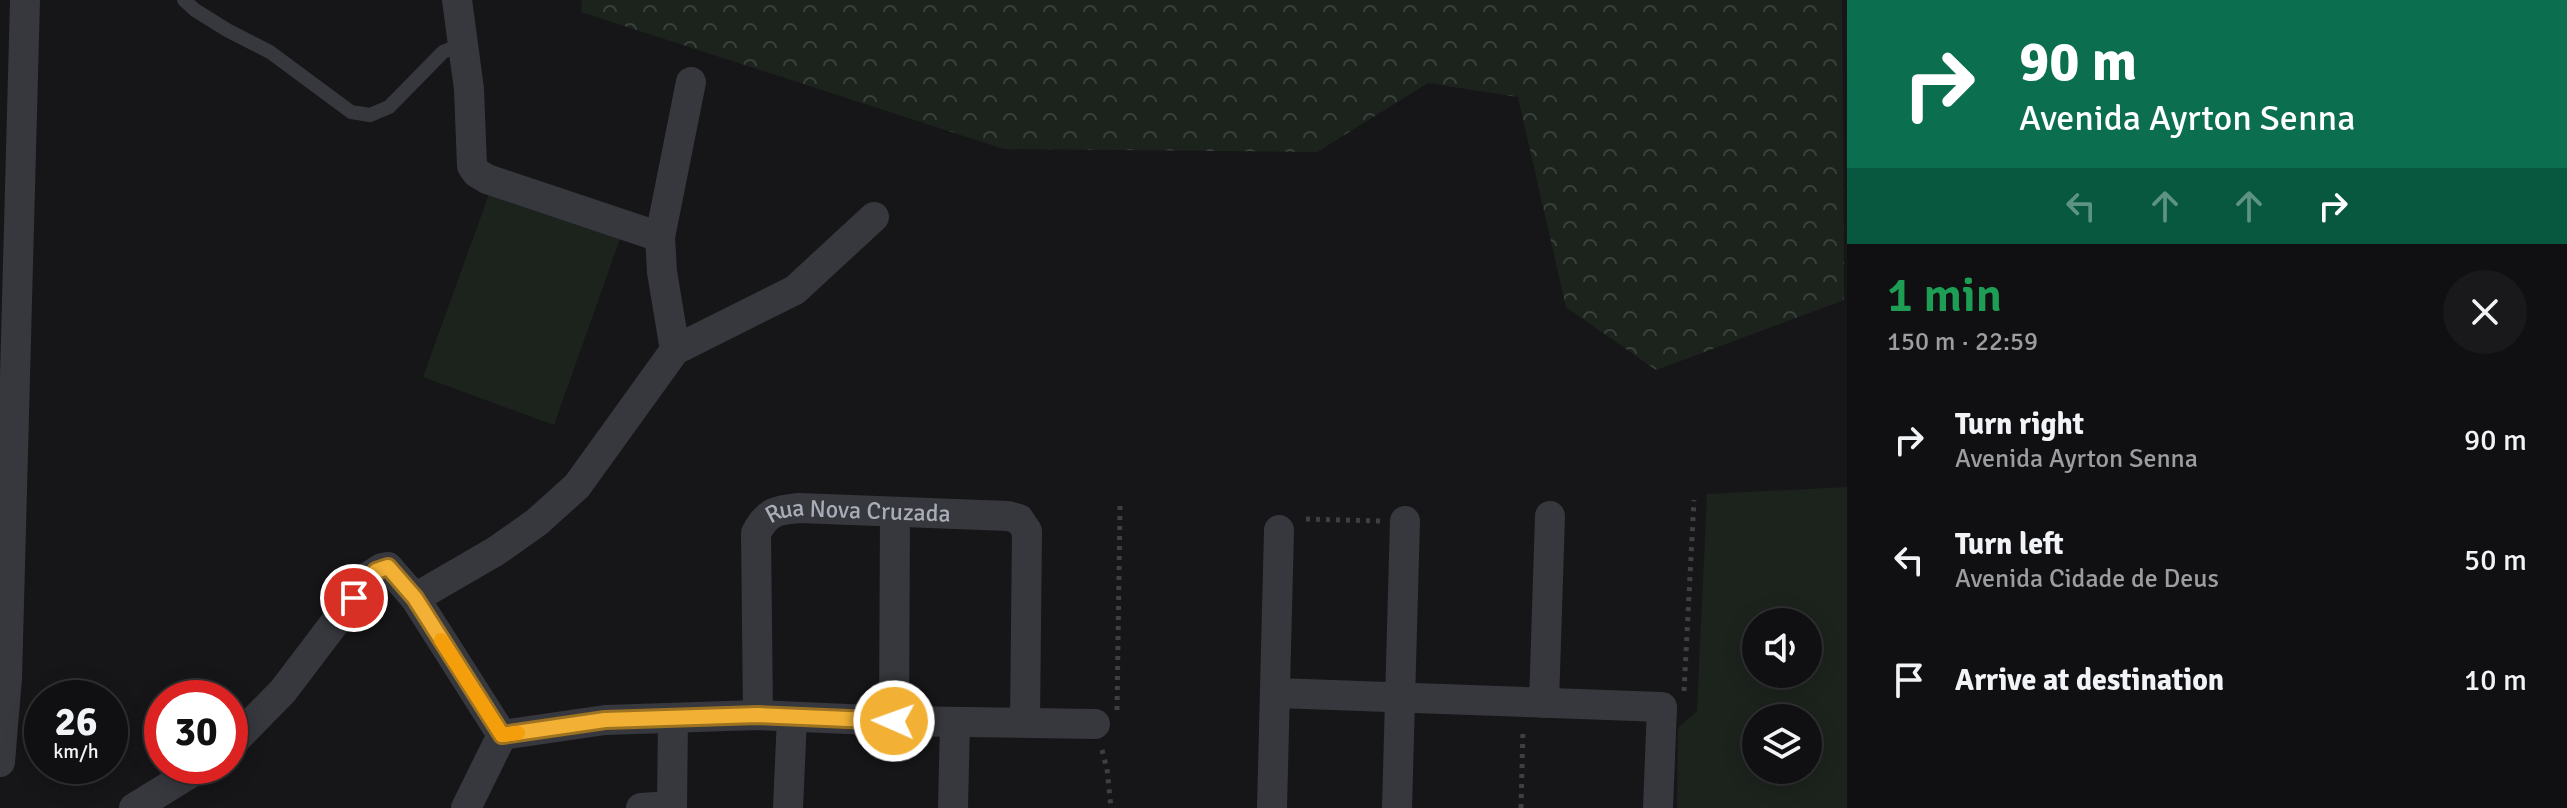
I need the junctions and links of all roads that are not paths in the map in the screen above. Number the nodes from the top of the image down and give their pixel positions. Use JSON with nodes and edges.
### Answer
{"nodes":[{"id":1,"x":25,"y":0,"type":"edge"},
{"id":2,"x":184,"y":0,"type":"edge"},
{"id":3,"x":457,"y":0,"type":"edge"},
{"id":4,"x":462,"y":44,"type":"junction"},
{"id":5,"x":691,"y":82,"type":"dead end"},
{"id":6,"x":874,"y":217,"type":"dead end"},
{"id":7,"x":660,"y":237,"type":"junction"},
{"id":8,"x":675,"y":350,"type":"junction"},
{"id":9,"x":895,"y":512,"type":"junction"},
{"id":10,"x":1550,"y":516,"type":"dead end"},
{"id":11,"x":1405,"y":521,"type":"road end"},
{"id":12,"x":1279,"y":530,"type":"road end"},
{"id":13,"x":415,"y":598,"type":"junction"},
{"id":14,"x":1277,"y":693,"type":"junction"},
{"id":15,"x":1400,"y":697,"type":"junction"},
{"id":16,"x":1534,"y":702,"type":"junction"},
{"id":17,"x":758,"y":715,"type":"junction"},
{"id":18,"x":792,"y":717,"type":"junction"},
{"id":19,"x":673,"y":718,"type":"junction"},
{"id":20,"x":894,"y":721,"type":"junction"},
{"id":21,"x":955,"y":722,"type":"junction"},
{"id":22,"x":1025,"y":722,"type":"junction"},
{"id":23,"x":1095,"y":724,"type":"road end"},
{"id":24,"x":248,"y":727,"type":"edge"},
{"id":25,"x":502,"y":735,"type":"junction"},
{"id":26,"x":0,"y":762,"type":"edge"},
{"id":27,"x":173,"y":784,"type":"edge"},
{"id":28,"x":661,"y":807,"type":"edge"},
{"id":29,"x":134,"y":808,"type":"edge"},
{"id":30,"x":466,"y":808,"type":"edge"},
{"id":31,"x":788,"y":808,"type":"edge"},
{"id":32,"x":953,"y":808,"type":"edge"},
{"id":33,"x":1272,"y":808,"type":"edge"},
{"id":34,"x":1397,"y":808,"type":"edge"},
{"id":35,"x":1658,"y":808,"type":"edge"}],
"edges":[{"from":1,"to":26,"type":"street"},
{"from":2,"to":4,"type":"lane"},
{"from":3,"to":4,"type":"street"},
{"from":4,"to":7,"type":"street"},
{"from":5,"to":7,"type":"street"},
{"from":6,"to":8,"type":"street"},
{"from":7,"to":8,"type":"street"},
{"from":8,"to":13,"type":"street"},
{"from":9,"to":17,"type":"street","name":"Rua Nova Cruzada"},
{"from":9,"to":20,"type":"street"},
{"from":9,"to":22,"type":"street","name":"Rua Nova Cruzada"},
{"from":10,"to":16,"type":"street"},
{"from":11,"to":15,"type":"street"},
{"from":12,"to":14,"type":"street"},
{"from":13,"to":24,"type":"street"},
{"from":13,"to":25,"type":"street"},
{"from":14,"to":15,"type":"street"},
{"from":14,"to":33,"type":"street"},
{"from":15,"to":16,"type":"street"},
{"from":15,"to":34,"type":"street"},
{"from":16,"to":35,"type":"street"},
{"from":17,"to":18,"type":"street"},
{"from":17,"to":19,"type":"street"},
{"from":18,"to":20,"type":"street"},
{"from":18,"to":31,"type":"street"},
{"from":19,"to":25,"type":"street"},
{"from":19,"to":28,"type":"street"},
{"from":20,"to":21,"type":"street"},
{"from":21,"to":22,"type":"street"},
{"from":21,"to":32,"type":"street"},
{"from":22,"to":23,"type":"street"},
{"from":25,"to":30,"type":"street"},
{"from":27,"to":29,"type":"street"}]}
